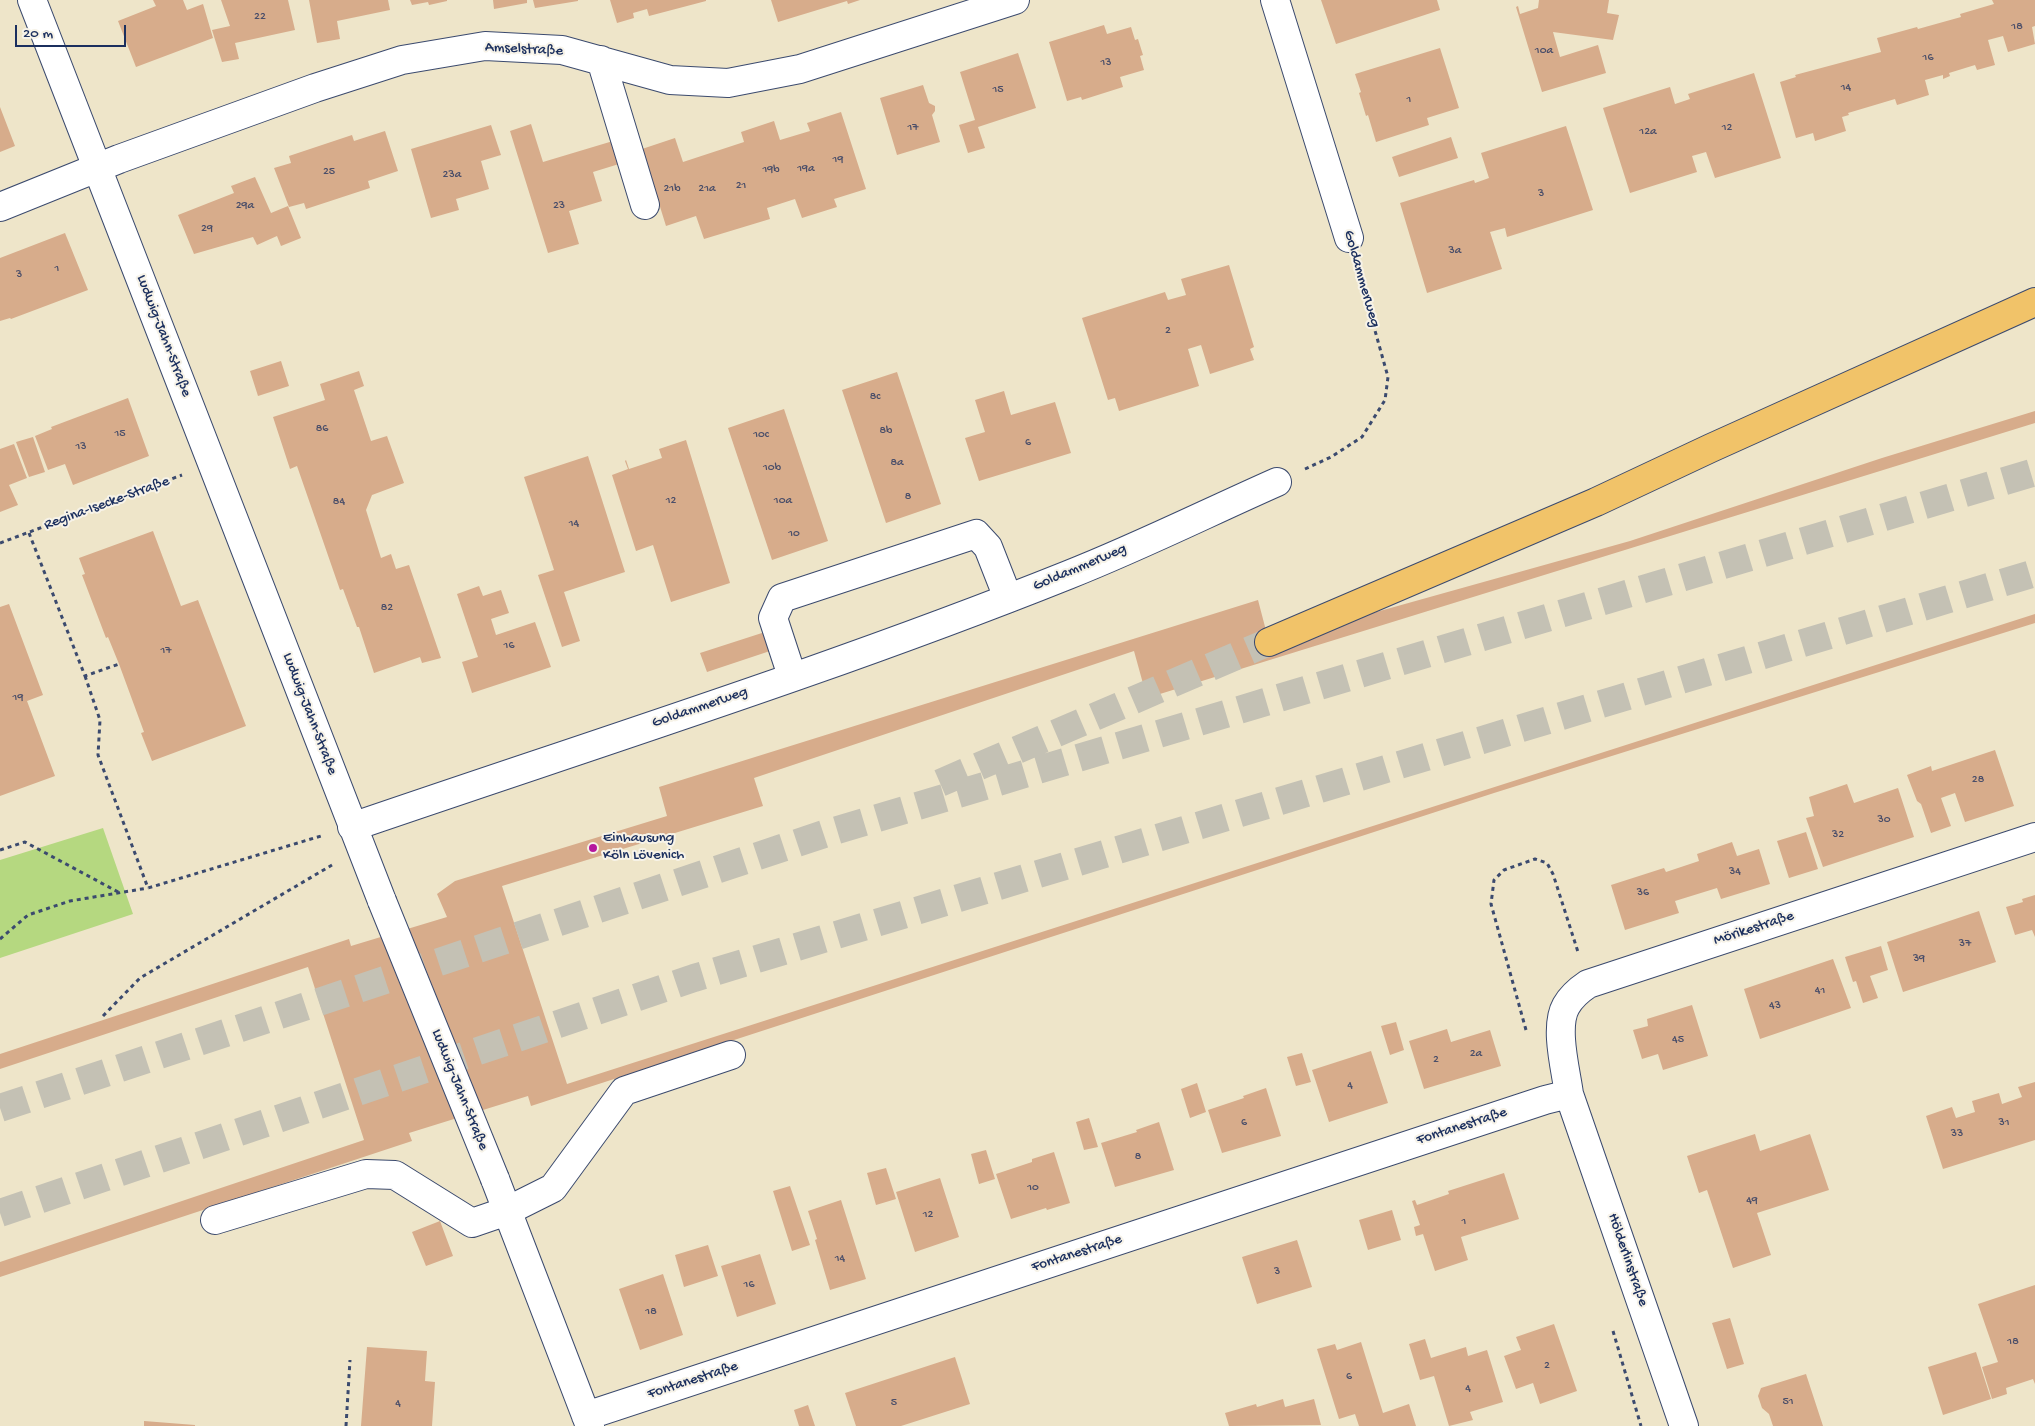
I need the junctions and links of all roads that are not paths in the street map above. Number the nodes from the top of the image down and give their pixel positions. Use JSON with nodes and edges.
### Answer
{"nodes":[{"id":1,"x":32,"y":0,"type":"edge"},
{"id":2,"x":1015,"y":0,"type":"edge"},
{"id":3,"x":1275,"y":0,"type":"edge"},
{"id":4,"x":601,"y":60,"type":"junction"},
{"id":5,"x":97,"y":167,"type":"junction"},
{"id":6,"x":645,"y":205,"type":"dead end"},
{"id":7,"x":0,"y":207,"type":"edge"},
{"id":8,"x":1349,"y":238,"type":"road end"},
{"id":9,"x":2035,"y":302,"type":"edge"},
{"id":10,"x":1277,"y":482,"type":"road end"},
{"id":11,"x":1008,"y":598,"type":"junction"},
{"id":12,"x":1269,"y":642,"type":"tunnel mouth"},
{"id":13,"x":792,"y":676,"type":"junction"},
{"id":14,"x":352,"y":827,"type":"junction"},
{"id":15,"x":2035,"y":837,"type":"edge"},
{"id":16,"x":731,"y":1054,"type":"dead end"},
{"id":17,"x":1569,"y":1094,"type":"junction"},
{"id":18,"x":507,"y":1211,"type":"junction"},
{"id":19,"x":215,"y":1220,"type":"dead end"},
{"id":20,"x":588,"y":1421,"type":"edge"},
{"id":21,"x":1684,"y":1426,"type":"edge"}],
"edges":[{"from":1,"to":5,"type":"street","name":"Ludwig-Jahn-Straße"},
{"from":2,"to":4,"type":"street","name":"Amselstraße"},
{"from":3,"to":8,"type":"street","name":"Goldammerweg"},
{"from":4,"to":5,"type":"street","name":"Amselstraße"},
{"from":4,"to":6,"type":"street"},
{"from":5,"to":7,"type":"street"},
{"from":5,"to":14,"type":"street","name":"Ludwig-Jahn-Straße"},
{"from":9,"to":12,"type":"highway"},
{"from":10,"to":11,"type":"street","name":"Goldammerweg"},
{"from":11,"to":13,"type":"street","name":"Goldammerweg"},
{"from":11,"to":13,"type":"street"},
{"from":13,"to":14,"type":"street","name":"Goldammerweg"},
{"from":14,"to":18,"type":"street","name":"Ludwig-Jahn-Straße","bridge":true},
{"from":15,"to":17,"type":"street","name":"Mörikestraße"},
{"from":16,"to":18,"type":"street"},
{"from":17,"to":20,"type":"street","name":"Fontanestraße"},
{"from":17,"to":21,"type":"street","name":"Hölderlinstraße"},
{"from":18,"to":19,"type":"street"},
{"from":18,"to":20,"type":"street","name":"Ludwig-Jahn-Straße"}]}
